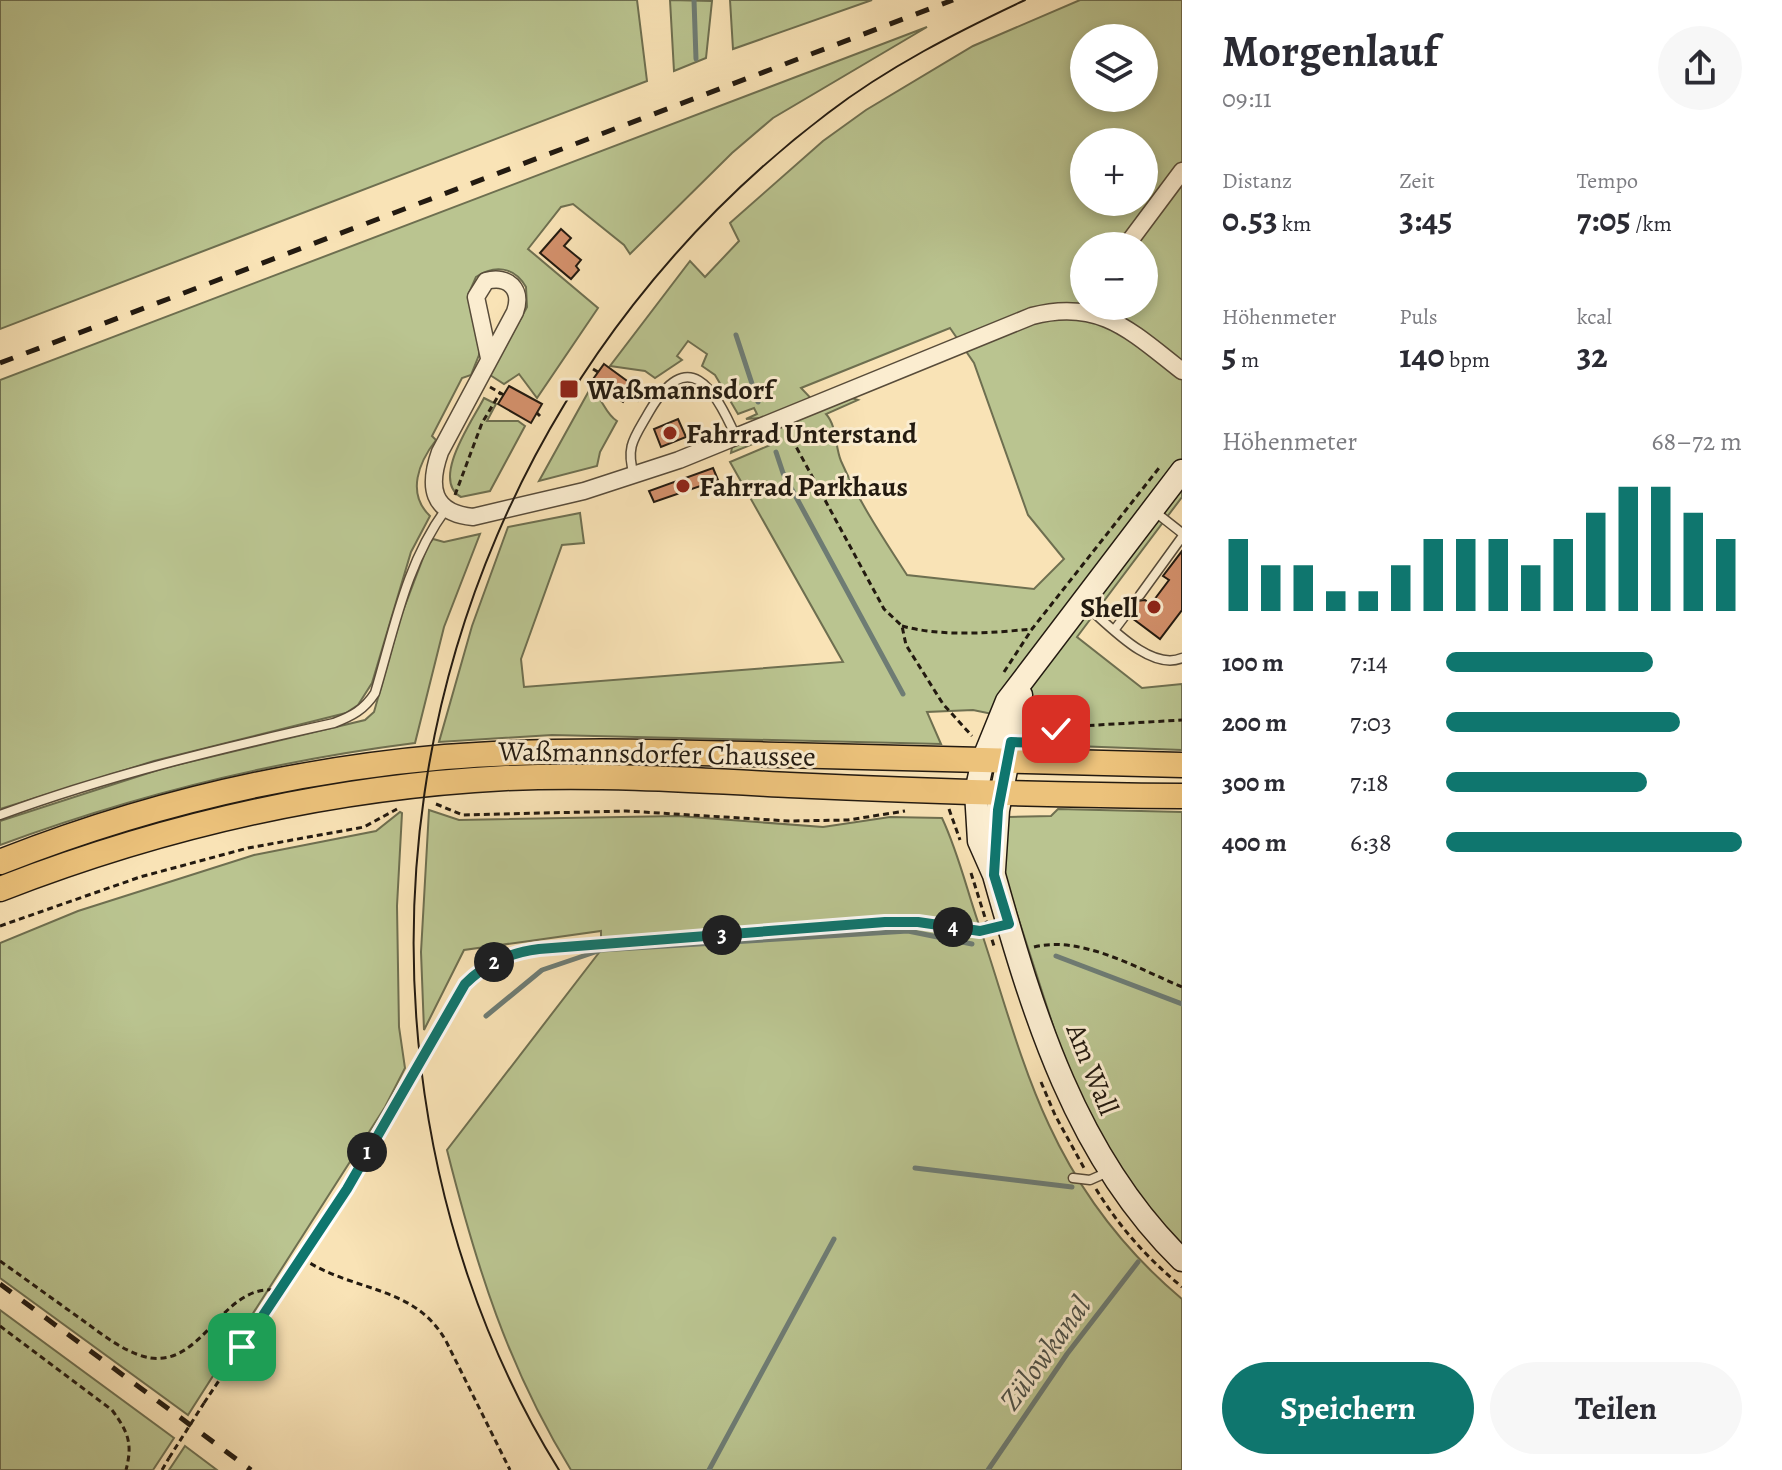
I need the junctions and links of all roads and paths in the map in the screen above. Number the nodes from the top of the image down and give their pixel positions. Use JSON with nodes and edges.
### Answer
{"nodes":[{"id":1,"x":1182,"y":171,"type":"edge"},
{"id":2,"x":1136,"y":232,"type":"edge"},
{"id":3,"x":1070,"y":310,"type":"edge"},
{"id":4,"x":1113,"y":320,"type":"edge"},
{"id":5,"x":489,"y":358,"type":"dead end"},
{"id":6,"x":1182,"y":371,"type":"edge"},
{"id":7,"x":614,"y":383,"type":"dead end"},
{"id":8,"x":620,"y":387,"type":"dead end"},
{"id":9,"x":500,"y":393,"type":"dead end"},
{"id":10,"x":629,"y":393,"type":"dead end"},
{"id":11,"x":639,"y":401,"type":"dead end"},
{"id":12,"x":781,"y":418,"type":"junction"},
{"id":13,"x":736,"y":437,"type":"junction"},
{"id":14,"x":1182,"y":471,"type":"edge"},
{"id":15,"x":634,"y":476,"type":"junction"},
{"id":16,"x":451,"y":505,"type":"junction"},
{"id":17,"x":1152,"y":510,"type":"junction"},
{"id":18,"x":1182,"y":535,"type":"edge"},
{"id":19,"x":1140,"y":595,"type":"dead end"},
{"id":20,"x":1082,"y":602,"type":"junction"},
{"id":21,"x":1127,"y":613,"type":"dead end"},
{"id":22,"x":902,"y":626,"type":"junction"},
{"id":23,"x":1032,"y":629,"type":"dead end"},
{"id":24,"x":1115,"y":629,"type":"junction"},
{"id":25,"x":1182,"y":658,"type":"edge"},
{"id":26,"x":1182,"y":720,"type":"edge"},
{"id":27,"x":993,"y":748,"type":"junction"},
{"id":28,"x":1182,"y":765,"type":"edge"},
{"id":29,"x":976,"y":792,"type":"junction"},
{"id":30,"x":1002,"y":793,"type":"junction"},
{"id":31,"x":436,"y":794,"type":"junction"},
{"id":32,"x":1182,"y":796,"type":"edge"},
{"id":33,"x":402,"y":797,"type":"junction"},
{"id":34,"x":908,"y":811,"type":"dead end"},
{"id":35,"x":0,"y":815,"type":"edge"},
{"id":36,"x":0,"y":862,"type":"edge"},
{"id":37,"x":994,"y":875,"type":"junction"},
{"id":38,"x":0,"y":889,"type":"edge"},
{"id":39,"x":1009,"y":924,"type":"junction"},
{"id":40,"x":0,"y":926,"type":"edge"},
{"id":41,"x":1018,"y":952,"type":"junction"},
{"id":42,"x":1182,"y":987,"type":"edge"},
{"id":43,"x":1108,"y":1172,"type":"junction"},
{"id":44,"x":1073,"y":1178,"type":"dead end"},
{"id":45,"x":1132,"y":1240,"type":"dead end"},
{"id":46,"x":302,"y":1258,"type":"junction"},
{"id":47,"x":1182,"y":1260,"type":"edge"},
{"id":48,"x":0,"y":1261,"type":"edge"},
{"id":49,"x":1182,"y":1287,"type":"edge"},
{"id":50,"x":280,"y":1291,"type":"junction"},
{"id":51,"x":0,"y":1326,"type":"edge"},
{"id":52,"x":126,"y":1470,"type":"edge"},
{"id":53,"x":162,"y":1470,"type":"edge"},
{"id":54,"x":510,"y":1470,"type":"edge"}],
"edges":[{"from":1,"to":2,"type":"street"},
{"from":3,"to":12,"type":"street"},
{"from":4,"to":6,"type":"street"},
{"from":5,"to":16,"type":"street"},
{"from":7,"to":8,"type":"path"},
{"from":9,"to":16,"type":"path"},
{"from":10,"to":11,"type":"path"},
{"from":12,"to":13,"type":"street"},
{"from":12,"to":22,"type":"path"},
{"from":13,"to":15,"type":"street"},
{"from":13,"to":15,"type":"lane"},
{"from":14,"to":17,"type":"street"},
{"from":15,"to":16,"type":"street"},
{"from":16,"to":35,"type":"lane"},
{"from":17,"to":18,"type":"lane"},
{"from":17,"to":20,"type":"street"},
{"from":18,"to":19,"type":"lane"},
{"from":20,"to":24,"type":"lane"},
{"from":20,"to":27,"type":"street"},
{"from":21,"to":24,"type":"lane"},
{"from":22,"to":23,"type":"path"},
{"from":22,"to":27,"type":"path"},
{"from":24,"to":25,"type":"lane"},
{"from":26,"to":27,"type":"path"},
{"from":27,"to":28,"type":"main road","name":"Waßmannsdorfer Chaussee"},
{"from":27,"to":29,"type":"street","name":"Am Wall"},
{"from":27,"to":30,"type":"street","name":"Am Wall"},
{"from":27,"to":36,"type":"main road","name":"Waßmannsdorfer Chaussee"},
{"from":29,"to":30,"type":"main road","name":"Waßmannsdorfer Chaussee"},
{"from":29,"to":31,"type":"main road","name":"Waßmannsdorfer Chaussee"},
{"from":29,"to":37,"type":"street","name":"Am Wall"},
{"from":30,"to":32,"type":"main road","name":"Waßmannsdorfer Chaussee"},
{"from":30,"to":37,"type":"street","name":"Am Wall"},
{"from":31,"to":33,"type":"main road","name":"Waßmannsdorfer Chaussee"},
{"from":31,"to":34,"type":"path"},
{"from":33,"to":38,"type":"main road","name":"Waßmannsdorfer Chaussee"},
{"from":33,"to":40,"type":"path"},
{"from":37,"to":39,"type":"street","name":"Am Wall"},
{"from":39,"to":41,"type":"street","name":"Am Wall"},
{"from":39,"to":46,"type":"path"},
{"from":41,"to":42,"type":"path"},
{"from":41,"to":43,"type":"street","name":"Am Wall"},
{"from":43,"to":44,"type":"lane"},
{"from":43,"to":47,"type":"street","name":"Am Wall"},
{"from":45,"to":49,"type":"path"},
{"from":46,"to":50,"type":"path"},
{"from":46,"to":54,"type":"path"},
{"from":48,"to":50,"type":"path"},
{"from":50,"to":53,"type":"path","bridge":true},
{"from":51,"to":52,"type":"path"}]}
